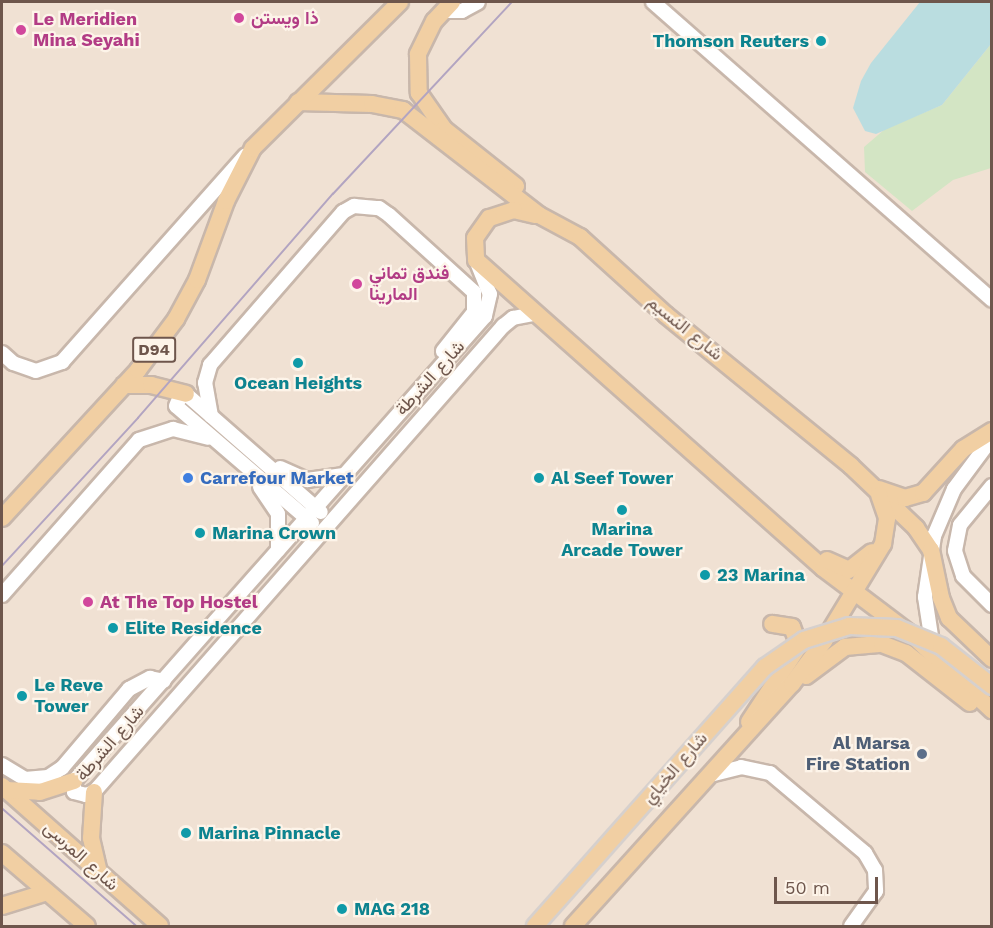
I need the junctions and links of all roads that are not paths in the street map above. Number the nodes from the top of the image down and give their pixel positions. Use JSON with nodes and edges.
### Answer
{"nodes":[{"id":1,"x":400,"y":2,"type":"edge"},
{"id":2,"x":478,"y":2,"type":"edge"},
{"id":3,"x":652,"y":2,"type":"edge"},
{"id":4,"x":443,"y":11,"type":"edge"},
{"id":5,"x":298,"y":102,"type":"junction"},
{"id":6,"x":253,"y":148,"type":"junction"},
{"id":7,"x":539,"y":216,"type":"junction"},
{"id":8,"x":580,"y":237,"type":"junction"},
{"id":9,"x":476,"y":260,"type":"junction"},
{"id":10,"x":992,"y":300,"type":"edge"},
{"id":11,"x":533,"y":314,"type":"junction"},
{"id":12,"x":2,"y":353,"type":"edge"},
{"id":13,"x":435,"y":372,"type":"junction"},
{"id":14,"x":124,"y":385,"type":"junction"},
{"id":15,"x":186,"y":394,"type":"junction"},
{"id":16,"x":211,"y":416,"type":"junction"},
{"id":17,"x":992,"y":431,"type":"edge"},
{"id":18,"x":992,"y":438,"type":"edge"},
{"id":19,"x":216,"y":441,"type":"junction"},
{"id":20,"x":243,"y":444,"type":"junction"},
{"id":21,"x":246,"y":466,"type":"junction"},
{"id":22,"x":344,"y":475,"type":"junction"},
{"id":23,"x":992,"y":486,"type":"edge"},
{"id":24,"x":874,"y":488,"type":"junction"},
{"id":25,"x":311,"y":513,"type":"junction"},
{"id":26,"x":2,"y":518,"type":"edge"},
{"id":27,"x":327,"y":527,"type":"junction"},
{"id":28,"x":783,"y":533,"type":"junction"},
{"id":29,"x":883,"y":544,"type":"junction"},
{"id":30,"x":278,"y":550,"type":"junction"},
{"id":31,"x":931,"y":550,"type":"junction"},
{"id":32,"x":855,"y":592,"type":"junction"},
{"id":33,"x":2,"y":595,"type":"edge"},
{"id":34,"x":992,"y":604,"type":"edge"},
{"id":35,"x":772,"y":624,"type":"dead end"},
{"id":36,"x":992,"y":659,"type":"edge"},
{"id":37,"x":936,"y":660,"type":"junction"},
{"id":38,"x":164,"y":681,"type":"junction"},
{"id":39,"x":792,"y":684,"type":"junction"},
{"id":40,"x":992,"y":686,"type":"edge"},
{"id":41,"x":992,"y":710,"type":"edge"},
{"id":42,"x":740,"y":742,"type":"junction"},
{"id":43,"x":2,"y":765,"type":"edge"},
{"id":44,"x":710,"y":775,"type":"junction"},
{"id":45,"x":74,"y":781,"type":"junction"},
{"id":46,"x":4,"y":788,"type":"edge"},
{"id":47,"x":94,"y":792,"type":"junction"},
{"id":48,"x":2,"y":853,"type":"edge"},
{"id":49,"x":99,"y":872,"type":"junction"},
{"id":50,"x":47,"y":892,"type":"junction"},
{"id":51,"x":2,"y":906,"type":"edge"},
{"id":52,"x":535,"y":926,"type":"edge"},
{"id":53,"x":87,"y":927,"type":"edge"},
{"id":54,"x":160,"y":927,"type":"edge"},
{"id":55,"x":573,"y":927,"type":"edge"},
{"id":56,"x":851,"y":927,"type":"edge"}],
"edges":[{"from":1,"to":5,"type":"main road","number":"D94"},
{"from":2,"to":4,"type":"street"},
{"from":3,"to":10,"type":"street"},
{"from":4,"to":8,"type":"main road"},
{"from":5,"to":6,"type":"main road","number":"D94"},
{"from":5,"to":7,"type":"main road","name":"شارع النسيم"},
{"from":6,"to":12,"type":"street"},
{"from":6,"to":14,"type":"main road","number":"D94"},
{"from":7,"to":8,"type":"main road","name":"شارع النسيم"},
{"from":7,"to":9,"type":"main road"},
{"from":8,"to":24,"type":"main road","name":"شارع النسيم"},
{"from":9,"to":11,"type":"main road"},
{"from":9,"to":13,"type":"street","name":"شارع الشرطة"},
{"from":11,"to":27,"type":"street","name":"شارع الشرطة"},
{"from":11,"to":28,"type":"main road"},
{"from":13,"to":16,"type":"street"},
{"from":13,"to":22,"type":"street","name":"شارع الشرطة"},
{"from":14,"to":15,"type":"main road"},
{"from":14,"to":26,"type":"main road","number":"D94"},
{"from":15,"to":16,"type":"street"},
{"from":15,"to":19,"type":"street"},
{"from":16,"to":20,"type":"street"},
{"from":17,"to":24,"type":"main road"},
{"from":18,"to":31,"type":"street"},
{"from":19,"to":21,"type":"street"},
{"from":19,"to":33,"type":"street"},
{"from":20,"to":22,"type":"street"},
{"from":20,"to":25,"type":"street"},
{"from":21,"to":25,"type":"street"},
{"from":21,"to":30,"type":"street"},
{"from":22,"to":25,"type":"street","name":"شارع الشرطة"},
{"from":23,"to":34,"type":"street"},
{"from":24,"to":29,"type":"main road","name":"شارع الخياي"},
{"from":24,"to":31,"type":"main road","name":"شارع النسيم"},
{"from":25,"to":27,"type":"street"},
{"from":25,"to":30,"type":"street","name":"شارع الشرطة"},
{"from":27,"to":47,"type":"street","name":"شارع الشرطة"},
{"from":28,"to":29,"type":"main road"},
{"from":28,"to":32,"type":"main road"},
{"from":29,"to":32,"type":"main road","name":"شارع الخياي"},
{"from":30,"to":38,"type":"street","name":"شارع الشرطة"},
{"from":31,"to":36,"type":"main road","name":"شارع النسيم"},
{"from":31,"to":37,"type":"street"},
{"from":32,"to":37,"type":"main road"},
{"from":32,"to":39,"type":"main road","name":"شارع الخياي"},
{"from":35,"to":42,"type":"main road"},
{"from":37,"to":41,"type":"main road"},
{"from":38,"to":43,"type":"street"},
{"from":38,"to":45,"type":"street","name":"شارع الشرطة"},
{"from":39,"to":41,"type":"main road"},
{"from":39,"to":42,"type":"main road","name":"شارع الخياي"},
{"from":40,"to":52,"type":"main road","name":"شارع الخياي","bridge":true},
{"from":42,"to":44,"type":"main road","name":"شارع الخياي"},
{"from":44,"to":55,"type":"main road","name":"شارع الخياي"},
{"from":44,"to":56,"type":"street"},
{"from":45,"to":46,"type":"main road"},
{"from":45,"to":47,"type":"street","name":"شارع الشرطة"},
{"from":46,"to":49,"type":"main road","name":"شارع المرسى"},
{"from":47,"to":49,"type":"main road"},
{"from":48,"to":50,"type":"main road"},
{"from":49,"to":54,"type":"main road","name":"شارع المرسى"},
{"from":50,"to":51,"type":"main road"},
{"from":50,"to":53,"type":"main road"}]}
